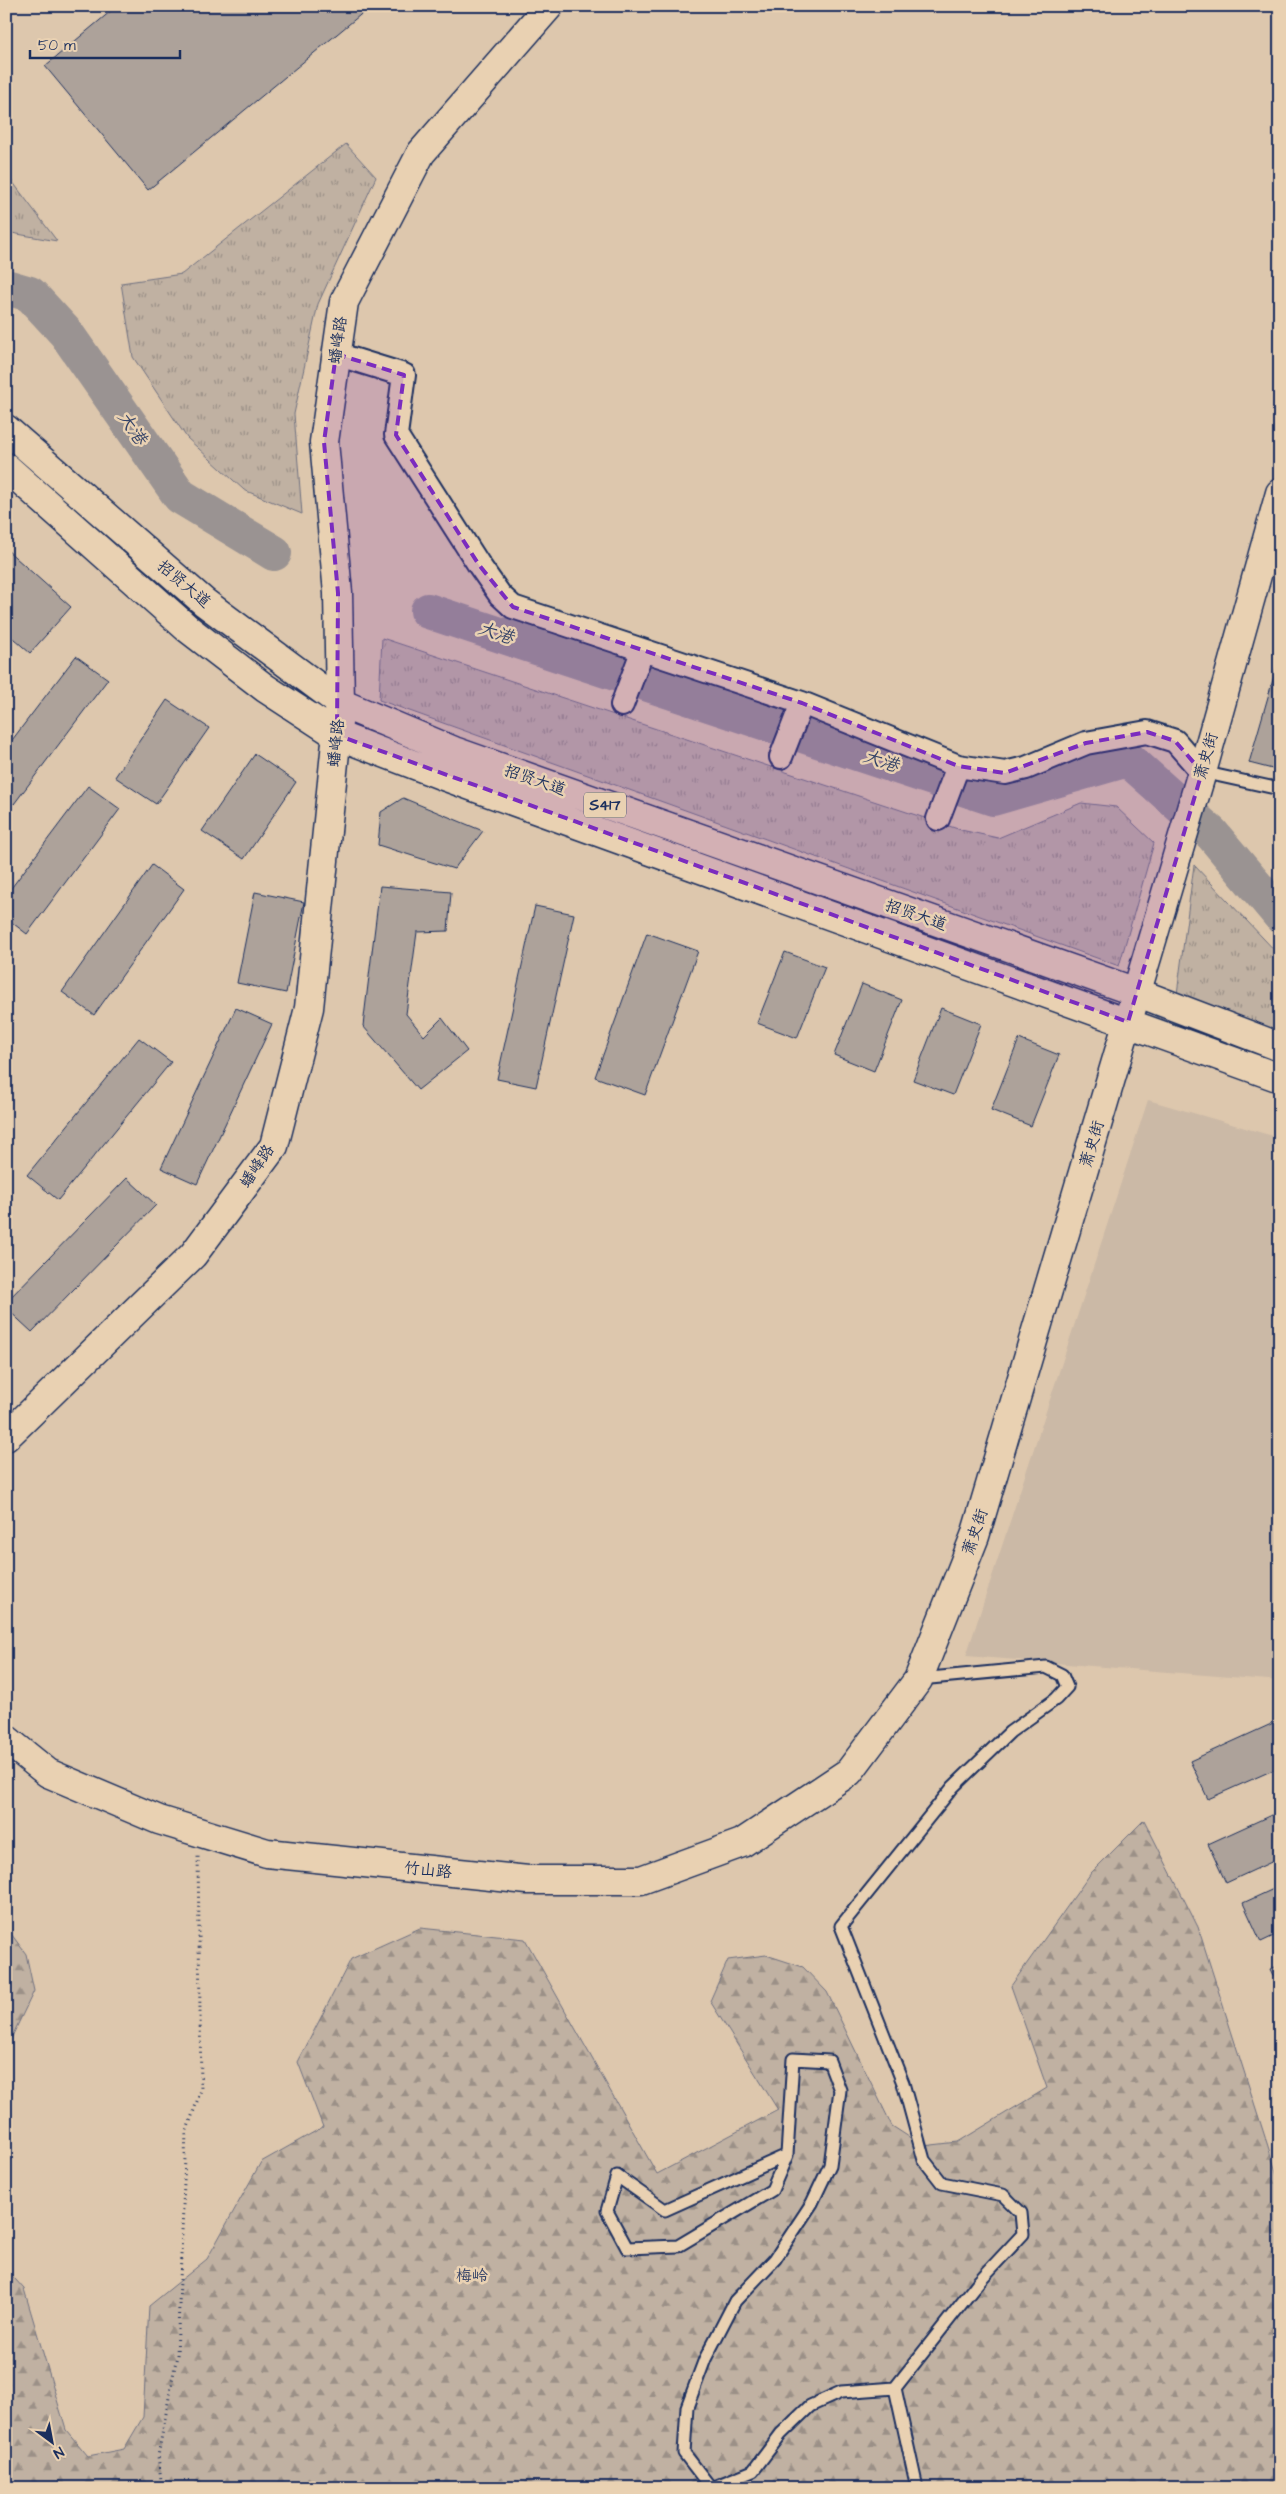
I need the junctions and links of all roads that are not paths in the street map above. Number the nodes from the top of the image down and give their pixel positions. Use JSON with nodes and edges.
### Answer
{"nodes":[{"id":1,"x":549,"y":6,"type":"edge"},
{"id":2,"x":336,"y":354,"type":"junction"},
{"id":3,"x":6,"y":429,"type":"edge"},
{"id":4,"x":6,"y":467,"type":"edge"},
{"id":5,"x":1280,"y":493,"type":"edge"},
{"id":6,"x":642,"y":652,"type":"junction"},
{"id":7,"x":340,"y":703,"type":"junction"},
{"id":8,"x":802,"y":703,"type":"junction"},
{"id":9,"x":622,"y":705,"type":"dead end"},
{"id":10,"x":337,"y":735,"type":"junction"},
{"id":11,"x":782,"y":757,"type":"dead end"},
{"id":12,"x":958,"y":766,"type":"junction"},
{"id":13,"x":1201,"y":773,"type":"junction"},
{"id":14,"x":1280,"y":789,"type":"edge"},
{"id":15,"x":938,"y":819,"type":"dead end"},
{"id":16,"x":1136,"y":992,"type":"junction"},
{"id":17,"x":1128,"y":1022,"type":"junction"},
{"id":18,"x":1280,"y":1047,"type":"edge"},
{"id":19,"x":1280,"y":1078,"type":"edge"},
{"id":20,"x":6,"y":1437,"type":"edge"},
{"id":21,"x":918,"y":1680,"type":"junction"},
{"id":22,"x":6,"y":1739,"type":"edge"},
{"id":23,"x":849,"y":1772,"type":"joint"},
{"id":24,"x":787,"y":2155,"type":"junction"},
{"id":25,"x":895,"y":2388,"type":"junction"},
{"id":26,"x":711,"y":2488,"type":"edge"},
{"id":27,"x":917,"y":2488,"type":"edge"}],
"edges":[{"from":1,"to":2,"type":"street","name":"蟠峰路"},
{"from":2,"to":6,"type":"street"},
{"from":2,"to":7,"type":"street","name":"蟠峰路"},
{"from":3,"to":7,"type":"street","name":"招贤大道","number":"S417"},
{"from":4,"to":10,"type":"street","name":"招贤大道","number":"S417"},
{"from":5,"to":13,"type":"street","name":"萧史街"},
{"from":6,"to":8,"type":"street"},
{"from":6,"to":9,"type":"street"},
{"from":7,"to":10,"type":"street","name":"蟠峰路"},
{"from":7,"to":16,"type":"street","name":"招贤大道","number":"S417"},
{"from":8,"to":11,"type":"street"},
{"from":8,"to":12,"type":"street"},
{"from":10,"to":17,"type":"street","name":"招贤大道","number":"S417"},
{"from":10,"to":20,"type":"street","name":"蟠峰路"},
{"from":12,"to":13,"type":"street"},
{"from":12,"to":15,"type":"street"},
{"from":13,"to":14,"type":"lane"},
{"from":13,"to":16,"type":"street","name":"萧史街"},
{"from":16,"to":17,"type":"street","name":"萧史街"},
{"from":16,"to":18,"type":"street","name":"招贤大道","number":"S417"},
{"from":17,"to":19,"type":"street","name":"招贤大道","number":"S417"},
{"from":17,"to":21,"type":"street","name":"萧史街"},
{"from":21,"to":23,"type":"street","name":"萧史街"},
{"from":21,"to":25,"type":"lane"},
{"from":22,"to":23,"type":"street","name":"竹山路"},
{"from":24,"to":24,"type":"lane"},
{"from":24,"to":26,"type":"lane"},
{"from":25,"to":26,"type":"lane"},
{"from":25,"to":27,"type":"lane"}]}
